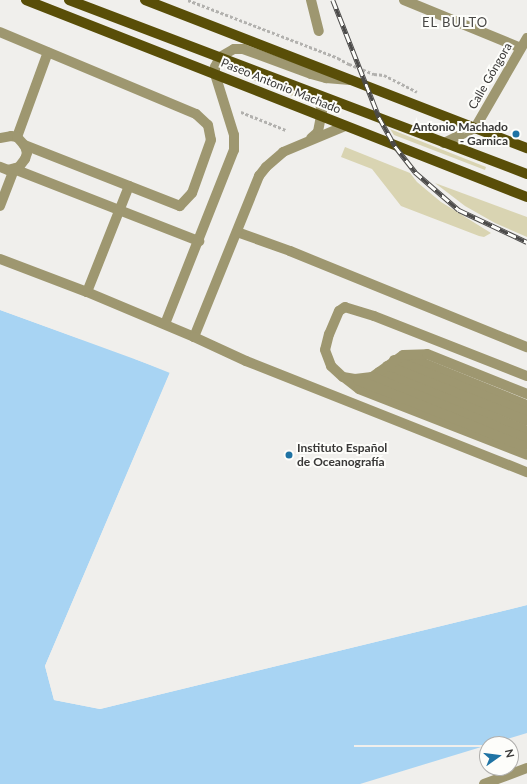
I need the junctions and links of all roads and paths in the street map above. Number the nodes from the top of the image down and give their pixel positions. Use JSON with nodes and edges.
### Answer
{"nodes":[{"id":1,"x":26,"y":0,"type":"edge"},
{"id":2,"x":69,"y":0,"type":"edge"},
{"id":3,"x":145,"y":0,"type":"edge"},
{"id":4,"x":188,"y":0,"type":"edge"},
{"id":5,"x":311,"y":0,"type":"edge"},
{"id":6,"x":404,"y":0,"type":"edge"},
{"id":7,"x":319,"y":31,"type":"dead end"},
{"id":8,"x":0,"y":32,"type":"edge"},
{"id":9,"x":525,"y":42,"type":"edge"},
{"id":10,"x":48,"y":52,"type":"junction"},
{"id":11,"x":220,"y":57,"type":"junction"},
{"id":12,"x":215,"y":74,"type":"junction"},
{"id":13,"x":350,"y":80,"type":"junction"},
{"id":14,"x":306,"y":90,"type":"junction"},
{"id":15,"x":421,"y":94,"type":"dead end"},
{"id":16,"x":241,"y":112,"type":"dead end"},
{"id":17,"x":322,"y":117,"type":"junction"},
{"id":18,"x":345,"y":126,"type":"junction"},
{"id":19,"x":475,"y":128,"type":"junction"},
{"id":20,"x":286,"y":130,"type":"dead end"},
{"id":21,"x":1,"y":137,"type":"edge"},
{"id":22,"x":309,"y":140,"type":"junction"},
{"id":23,"x":21,"y":141,"type":"junction"},
{"id":24,"x":444,"y":142,"type":"junction"},
{"id":25,"x":527,"y":148,"type":"edge"},
{"id":26,"x":0,"y":167,"type":"edge"},
{"id":27,"x":14,"y":169,"type":"junction"},
{"id":28,"x":527,"y":174,"type":"edge"},
{"id":29,"x":129,"y":186,"type":"junction"},
{"id":30,"x":527,"y":196,"type":"edge"},
{"id":31,"x":0,"y":206,"type":"edge"},
{"id":32,"x":119,"y":210,"type":"junction"},
{"id":33,"x":237,"y":232,"type":"junction"},
{"id":34,"x":199,"y":241,"type":"junction"},
{"id":35,"x":0,"y":259,"type":"edge"},
{"id":36,"x":86,"y":292,"type":"junction"},
{"id":37,"x":165,"y":324,"type":"junction"},
{"id":38,"x":194,"y":337,"type":"junction"},
{"id":39,"x":527,"y":347,"type":"edge"},
{"id":40,"x":404,"y":355,"type":"junction"},
{"id":41,"x":383,"y":369,"type":"junction"},
{"id":42,"x":527,"y":376,"type":"edge"},
{"id":43,"x":343,"y":377,"type":"junction"},
{"id":44,"x":357,"y":379,"type":"junction"},
{"id":45,"x":527,"y":394,"type":"edge"},
{"id":46,"x":527,"y":405,"type":"edge"},
{"id":47,"x":527,"y":413,"type":"edge"},
{"id":48,"x":527,"y":422,"type":"edge"},
{"id":49,"x":527,"y":430,"type":"edge"},
{"id":50,"x":527,"y":439,"type":"edge"},
{"id":51,"x":527,"y":448,"type":"edge"},
{"id":52,"x":527,"y":455,"type":"edge"},
{"id":53,"x":524,"y":470,"type":"edge"},
{"id":54,"x":527,"y":768,"type":"edge"},
{"id":55,"x":489,"y":783,"type":"edge"}],
"edges":[{"from":1,"to":12,"type":"main road","name":"Paseo Antonio Machado"},
{"from":2,"to":11,"type":"main road","name":"Paseo Antonio Machado"},
{"from":3,"to":13,"type":"main road"},
{"from":4,"to":15,"type":"path"},
{"from":5,"to":7,"type":"street"},
{"from":6,"to":9,"type":"street"},
{"from":8,"to":10,"type":"street"},
{"from":9,"to":19,"type":"street","name":"Calle Góngora"},
{"from":10,"to":23,"type":"street"},
{"from":10,"to":29,"type":"street"},
{"from":11,"to":12,"type":"street"},
{"from":11,"to":13,"type":"street"},
{"from":11,"to":14,"type":"main road","name":"Paseo Antonio Machado"},
{"from":12,"to":17,"type":"main road","name":"Paseo Antonio Machado"},
{"from":12,"to":34,"type":"street"},
{"from":13,"to":19,"type":"main road"},
{"from":14,"to":17,"type":"street"},
{"from":14,"to":24,"type":"main road","name":"Paseo Antonio Machado"},
{"from":16,"to":20,"type":"path"},
{"from":17,"to":18,"type":"main road","name":"Paseo Antonio Machado"},
{"from":17,"to":22,"type":"street"},
{"from":18,"to":22,"type":"street"},
{"from":18,"to":30,"type":"main road","name":"Paseo Antonio Machado"},
{"from":19,"to":24,"type":"street"},
{"from":19,"to":25,"type":"main road"},
{"from":21,"to":23,"type":"street"},
{"from":22,"to":33,"type":"street"},
{"from":23,"to":27,"type":"street"},
{"from":23,"to":29,"type":"street"},
{"from":24,"to":28,"type":"main road","name":"Paseo Antonio Machado"},
{"from":26,"to":27,"type":"street"},
{"from":27,"to":31,"type":"street"},
{"from":27,"to":32,"type":"street"},
{"from":29,"to":32,"type":"street"},
{"from":32,"to":34,"type":"street"},
{"from":32,"to":36,"type":"street"},
{"from":33,"to":38,"type":"street"},
{"from":33,"to":39,"type":"street"},
{"from":34,"to":37,"type":"street"},
{"from":35,"to":36,"type":"street"},
{"from":36,"to":37,"type":"street"},
{"from":37,"to":38,"type":"street"},
{"from":38,"to":53,"type":"street"},
{"from":40,"to":41,"type":"street"},
{"from":40,"to":45,"type":"street"},
{"from":40,"to":46,"type":"street"},
{"from":41,"to":44,"type":"street"},
{"from":41,"to":47,"type":"street"},
{"from":41,"to":48,"type":"street"},
{"from":41,"to":49,"type":"street"},
{"from":41,"to":50,"type":"street"},
{"from":42,"to":43,"type":"street"},
{"from":43,"to":44,"type":"street"},
{"from":43,"to":52,"type":"street"},
{"from":44,"to":51,"type":"street"},
{"from":54,"to":55,"type":"street"}]}
